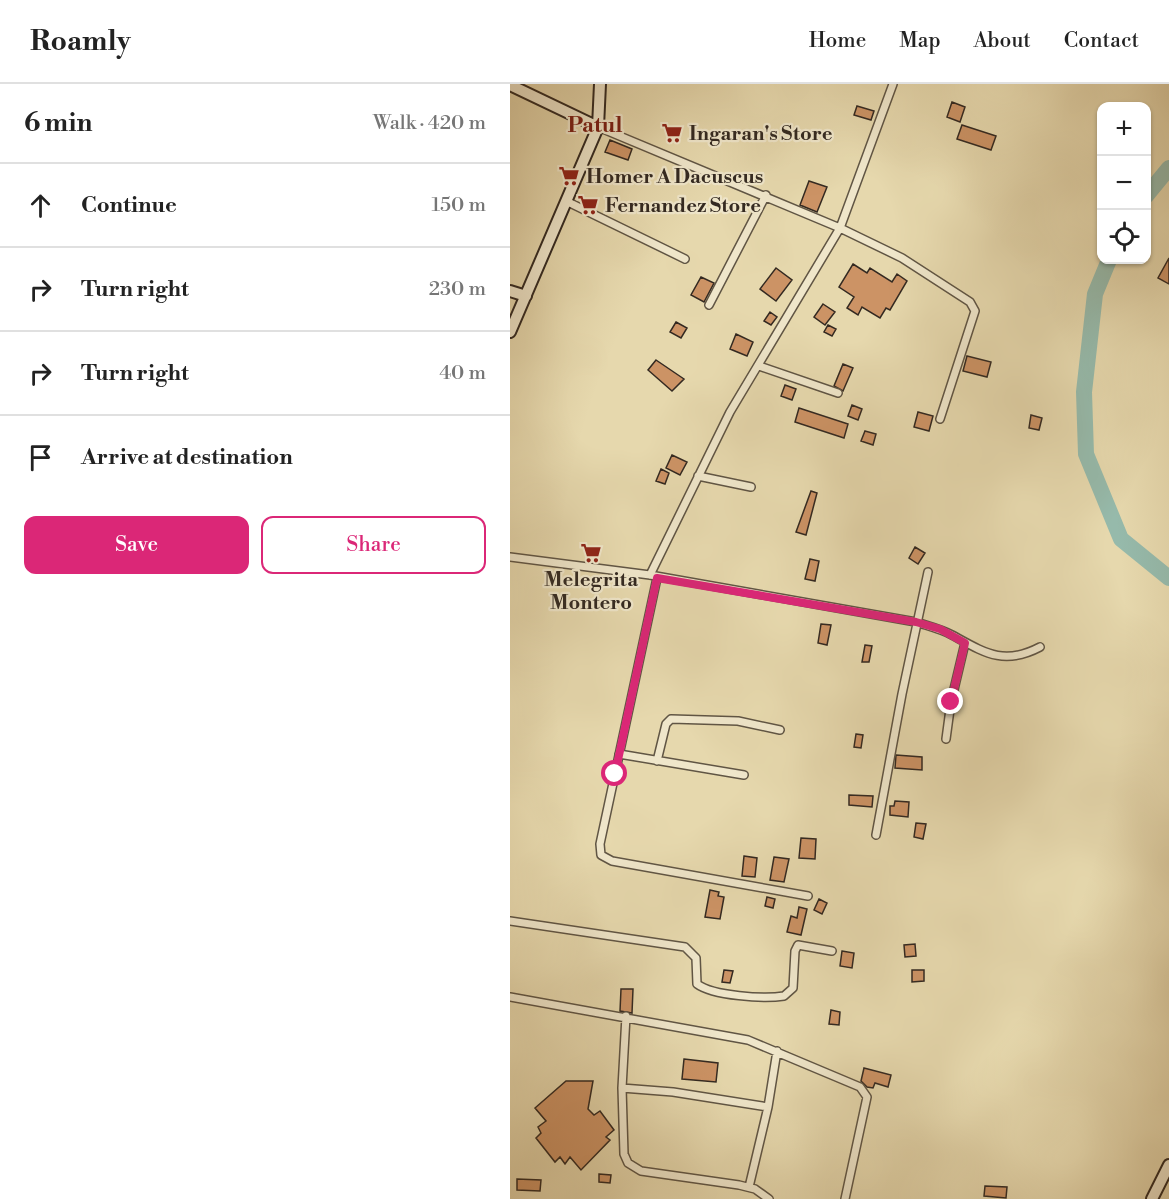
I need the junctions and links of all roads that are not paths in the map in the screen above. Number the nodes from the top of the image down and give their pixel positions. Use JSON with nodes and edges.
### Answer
{"nodes":[{"id":1,"x":600,"y":84,"type":"edge"},
{"id":2,"x":893,"y":84,"type":"edge"},
{"id":3,"x":510,"y":85,"type":"edge"},
{"id":4,"x":598,"y":127,"type":"junction"},
{"id":5,"x":766,"y":195,"type":"junction"},
{"id":6,"x":568,"y":202,"type":"junction"},
{"id":7,"x":840,"y":228,"type":"junction"},
{"id":8,"x":685,"y":259,"type":"dead end"},
{"id":9,"x":510,"y":291,"type":"edge"},
{"id":10,"x":526,"y":296,"type":"junction"},
{"id":11,"x":510,"y":303,"type":"edge"},
{"id":12,"x":709,"y":304,"type":"dead end"},
{"id":13,"x":521,"y":307,"type":"junction"},
{"id":14,"x":510,"y":332,"type":"edge"},
{"id":15,"x":759,"y":366,"type":"junction"},
{"id":16,"x":838,"y":393,"type":"dead end"},
{"id":17,"x":940,"y":419,"type":"dead end"},
{"id":18,"x":698,"y":476,"type":"junction"},
{"id":19,"x":751,"y":487,"type":"dead end"},
{"id":20,"x":510,"y":557,"type":"edge"},
{"id":21,"x":928,"y":572,"type":"dead end"},
{"id":22,"x":653,"y":577,"type":"junction"},
{"id":23,"x":916,"y":622,"type":"junction"},
{"id":24,"x":965,"y":643,"type":"junction"},
{"id":25,"x":1040,"y":647,"type":"dead end"},
{"id":26,"x":780,"y":730,"type":"dead end"},
{"id":27,"x":946,"y":739,"type":"dead end"},
{"id":28,"x":619,"y":754,"type":"junction"},
{"id":29,"x":657,"y":761,"type":"junction"},
{"id":30,"x":744,"y":775,"type":"dead end"},
{"id":31,"x":876,"y":835,"type":"dead end"},
{"id":32,"x":808,"y":896,"type":"dead end"},
{"id":33,"x":510,"y":921,"type":"edge"},
{"id":34,"x":832,"y":951,"type":"dead end"},
{"id":35,"x":510,"y":997,"type":"edge"},
{"id":36,"x":626,"y":1016,"type":"junction"},
{"id":37,"x":777,"y":1052,"type":"junction"},
{"id":38,"x":622,"y":1088,"type":"junction"},
{"id":39,"x":768,"y":1107,"type":"junction"},
{"id":40,"x":1169,"y":1165,"type":"edge"},
{"id":41,"x":749,"y":1187,"type":"junction"},
{"id":42,"x":769,"y":1199,"type":"edge"},
{"id":43,"x":845,"y":1199,"type":"edge"},
{"id":44,"x":1152,"y":1199,"type":"edge"}],
"edges":[{"from":1,"to":4,"type":"main road"},
{"from":2,"to":7,"type":"street"},
{"from":3,"to":4,"type":"main road"},
{"from":4,"to":5,"type":"street"},
{"from":4,"to":6,"type":"main road"},
{"from":5,"to":7,"type":"street"},
{"from":5,"to":12,"type":"street"},
{"from":6,"to":8,"type":"street"},
{"from":6,"to":10,"type":"main road"},
{"from":7,"to":15,"type":"street"},
{"from":7,"to":17,"type":"street"},
{"from":9,"to":10,"type":"main road"},
{"from":10,"to":13,"type":"main road"},
{"from":11,"to":13,"type":"main road"},
{"from":13,"to":14,"type":"main road"},
{"from":15,"to":16,"type":"street"},
{"from":15,"to":18,"type":"street"},
{"from":18,"to":19,"type":"street"},
{"from":18,"to":22,"type":"street"},
{"from":20,"to":22,"type":"street"},
{"from":21,"to":23,"type":"street"},
{"from":22,"to":23,"type":"street"},
{"from":22,"to":28,"type":"street"},
{"from":23,"to":24,"type":"street"},
{"from":23,"to":31,"type":"street"},
{"from":24,"to":25,"type":"street"},
{"from":24,"to":27,"type":"street"},
{"from":26,"to":29,"type":"street"},
{"from":28,"to":29,"type":"street"},
{"from":28,"to":32,"type":"street"},
{"from":29,"to":30,"type":"street"},
{"from":33,"to":34,"type":"street"},
{"from":35,"to":36,"type":"street"},
{"from":36,"to":37,"type":"street"},
{"from":36,"to":38,"type":"street"},
{"from":37,"to":39,"type":"street"},
{"from":37,"to":43,"type":"street"},
{"from":38,"to":39,"type":"street"},
{"from":38,"to":41,"type":"street"},
{"from":39,"to":41,"type":"street"},
{"from":40,"to":44,"type":"main road"},
{"from":41,"to":42,"type":"street"}]}
